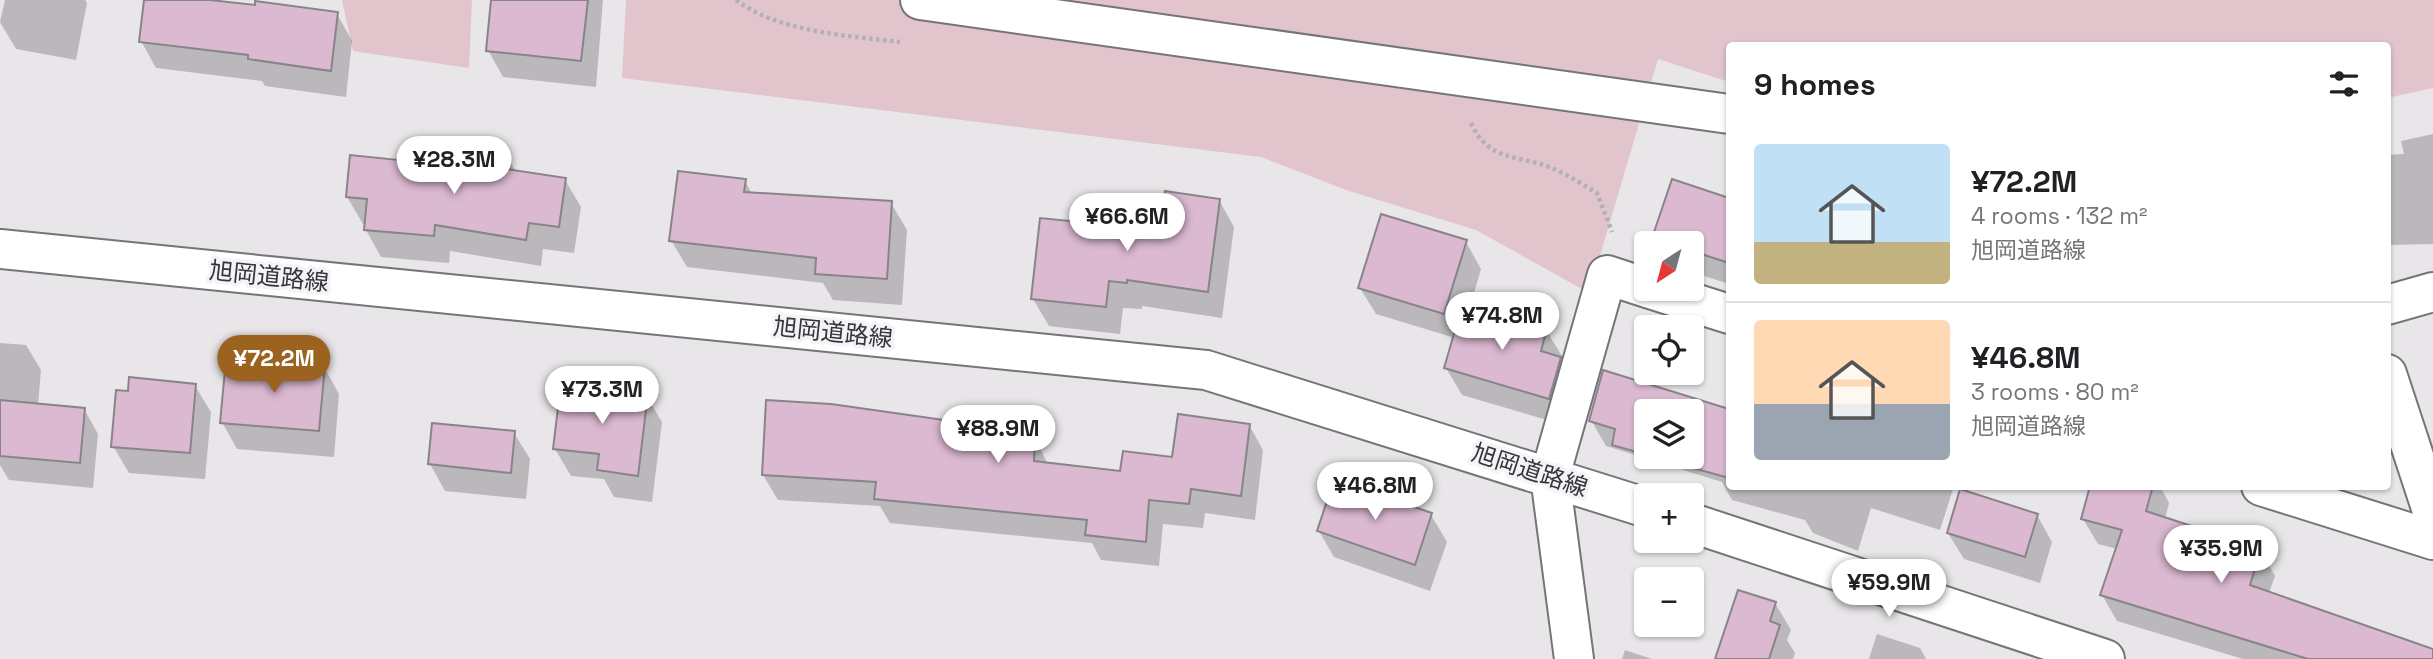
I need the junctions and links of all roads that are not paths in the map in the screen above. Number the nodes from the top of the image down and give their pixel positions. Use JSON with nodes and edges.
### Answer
{"nodes":[{"id":1,"x":920,"y":0,"type":"edge"},
{"id":2,"x":1726,"y":114,"type":"edge"},
{"id":3,"x":0,"y":249,"type":"edge"},
{"id":4,"x":1634,"y":284,"type":"edge"},
{"id":5,"x":2433,"y":292,"type":"edge"},
{"id":6,"x":1688,"y":301,"type":"edge"},
{"id":7,"x":2391,"y":303,"type":"edge"},
{"id":8,"x":1726,"y":313,"type":"edge"},
{"id":9,"x":2391,"y":386,"type":"edge"},
{"id":10,"x":1549,"y":476,"type":"junction"},
{"id":11,"x":2274,"y":490,"type":"edge"},
{"id":12,"x":1634,"y":504,"type":"edge"},
{"id":13,"x":2433,"y":514,"type":"edge"},
{"id":14,"x":1704,"y":527,"type":"edge"},
{"id":15,"x":2433,"y":540,"type":"edge"},
{"id":16,"x":1574,"y":659,"type":"edge"},
{"id":17,"x":2105,"y":659,"type":"edge"}],
"edges":[{"from":1,"to":2,"type":"street"},
{"from":3,"to":10,"type":"street","name":"旭岡道路線"},
{"from":4,"to":10,"type":"street"},
{"from":5,"to":7,"type":"street"},
{"from":6,"to":8,"type":"street"},
{"from":9,"to":13,"type":"street"},
{"from":10,"to":12,"type":"street","name":"旭岡道路線"},
{"from":10,"to":16,"type":"street"},
{"from":11,"to":15,"type":"street"},
{"from":14,"to":17,"type":"street"}]}
